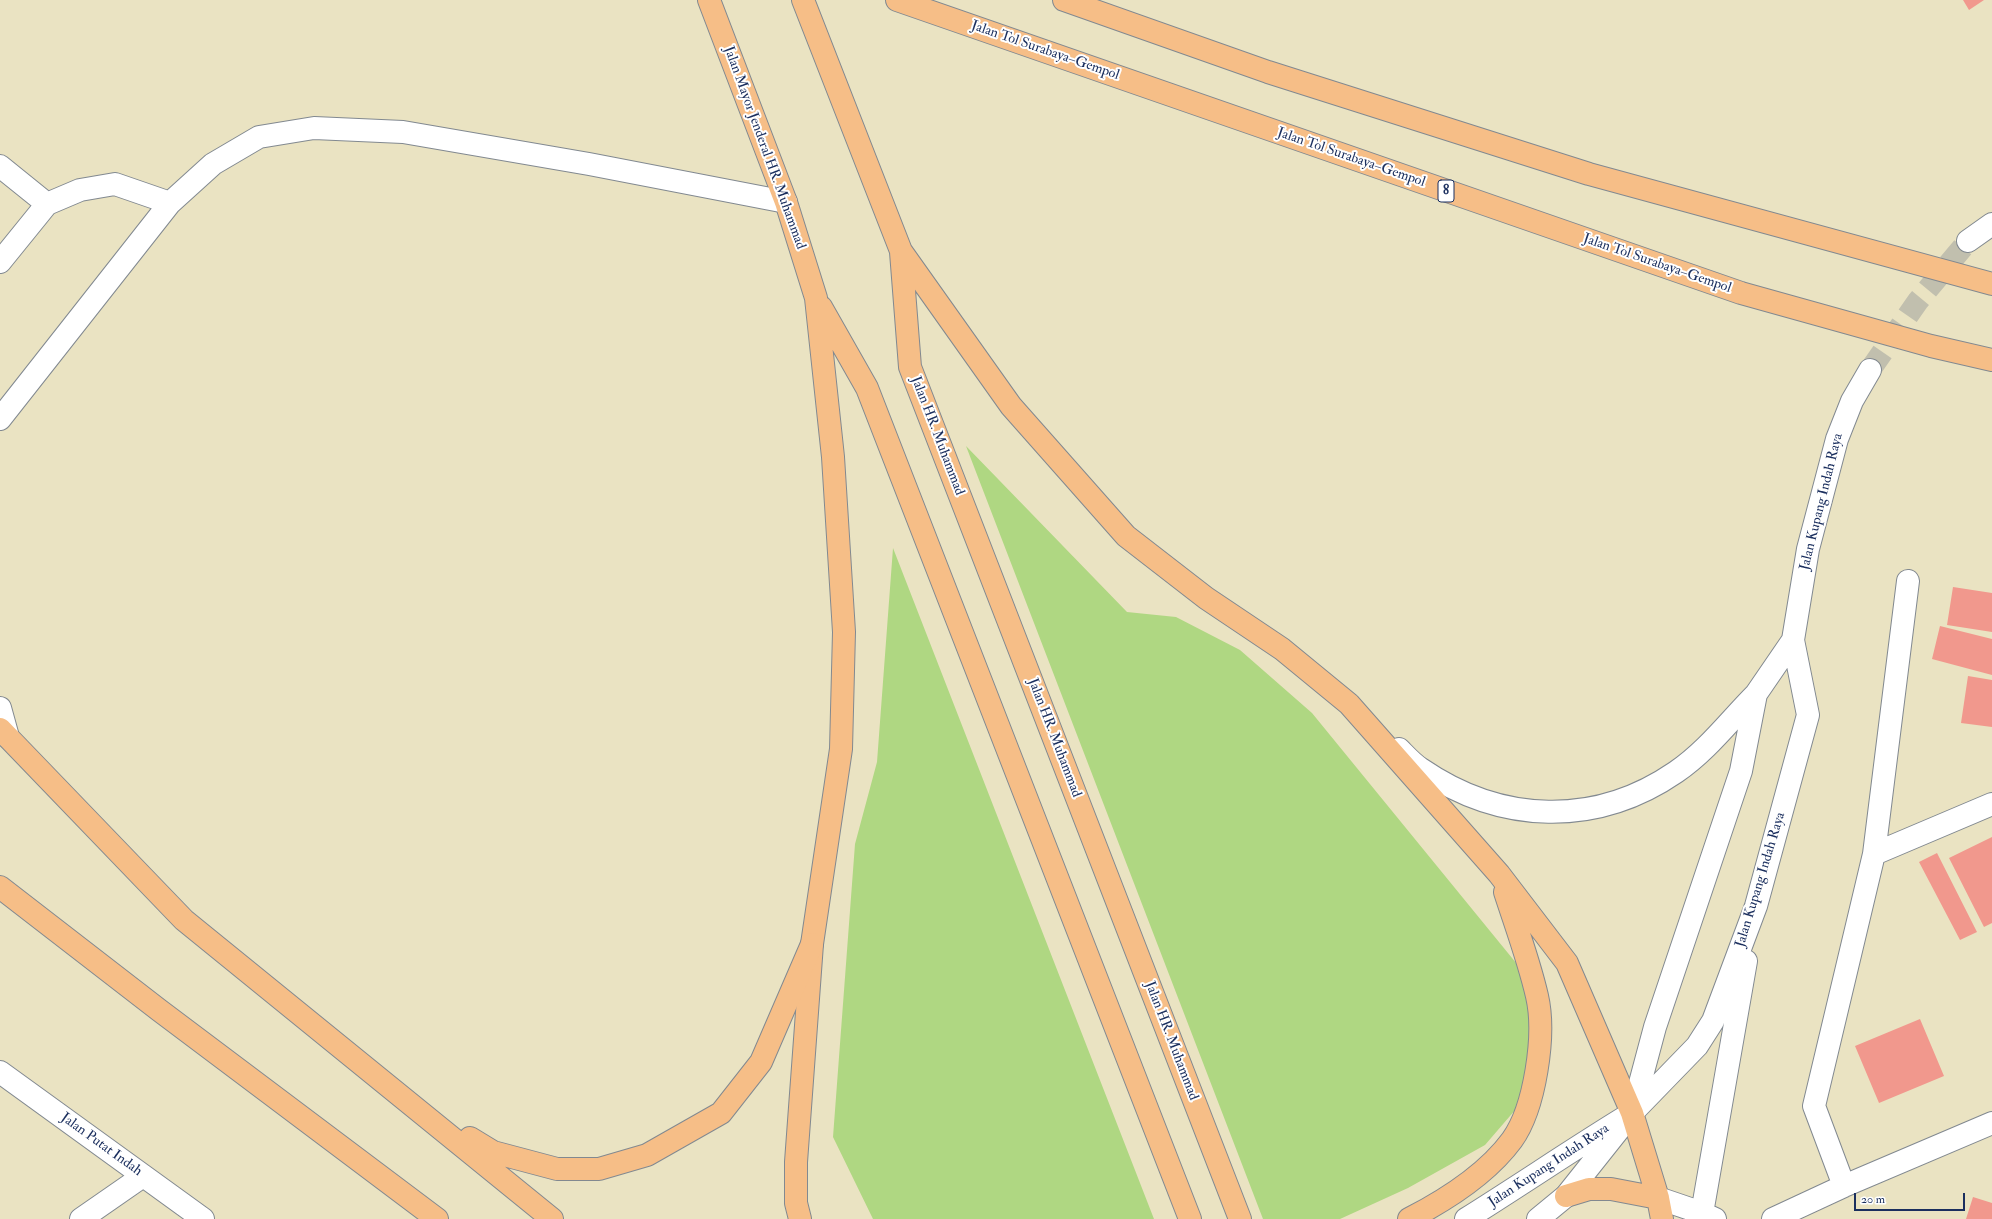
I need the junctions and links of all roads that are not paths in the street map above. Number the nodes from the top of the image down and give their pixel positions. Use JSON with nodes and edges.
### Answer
{"nodes":[{"id":1,"x":709,"y":0,"type":"edge"},
{"id":2,"x":803,"y":0,"type":"edge"},
{"id":3,"x":1064,"y":0,"type":"edge"},
{"id":4,"x":901,"y":1,"type":"edge"},
{"id":5,"x":0,"y":166,"type":"edge"},
{"id":6,"x":786,"y":202,"type":"junction"},
{"id":7,"x":170,"y":203,"type":"junction"},
{"id":8,"x":47,"y":204,"type":"junction"},
{"id":9,"x":1992,"y":224,"type":"edge"},
{"id":10,"x":1968,"y":241,"type":"tunnel mouth"},
{"id":11,"x":901,"y":250,"type":"junction"},
{"id":12,"x":0,"y":262,"type":"edge"},
{"id":13,"x":1992,"y":284,"type":"edge"},
{"id":14,"x":816,"y":298,"type":"junction"},
{"id":15,"x":1992,"y":360,"type":"edge"},
{"id":16,"x":1870,"y":370,"type":"tunnel mouth"},
{"id":17,"x":0,"y":419,"type":"edge"},
{"id":18,"x":1908,"y":581,"type":"dead end"},
{"id":19,"x":1793,"y":640,"type":"junction"},
{"id":20,"x":1756,"y":694,"type":"junction"},
{"id":21,"x":1349,"y":704,"type":"junction"},
{"id":22,"x":0,"y":708,"type":"edge"},
{"id":23,"x":4,"y":733,"type":"edge"},
{"id":24,"x":1992,"y":804,"type":"edge"},
{"id":25,"x":1874,"y":854,"type":"junction"},
{"id":26,"x":1499,"y":874,"type":"junction"},
{"id":27,"x":0,"y":886,"type":"edge"},
{"id":28,"x":1756,"y":906,"type":"junction"},
{"id":29,"x":812,"y":944,"type":"junction"},
{"id":30,"x":0,"y":1072,"type":"edge"},
{"id":31,"x":395,"y":1092,"type":"junction"},
{"id":32,"x":1632,"y":1113,"type":"junction"},
{"id":33,"x":1992,"y":1123,"type":"edge"},
{"id":34,"x":796,"y":1162,"type":"junction"},
{"id":35,"x":143,"y":1176,"type":"junction"},
{"id":36,"x":1844,"y":1186,"type":"junction"},
{"id":37,"x":1566,"y":1196,"type":"junction"},
{"id":38,"x":1658,"y":1198,"type":"junction"},
{"id":39,"x":1706,"y":1217,"type":"edge"},
{"id":40,"x":82,"y":1219,"type":"edge"},
{"id":41,"x":203,"y":1219,"type":"edge"},
{"id":42,"x":437,"y":1219,"type":"edge"},
{"id":43,"x":552,"y":1219,"type":"edge"},
{"id":44,"x":800,"y":1219,"type":"edge"},
{"id":45,"x":811,"y":1219,"type":"edge"},
{"id":46,"x":1190,"y":1219,"type":"edge"},
{"id":47,"x":1240,"y":1219,"type":"edge"},
{"id":48,"x":1409,"y":1219,"type":"edge"},
{"id":49,"x":1466,"y":1219,"type":"edge"},
{"id":50,"x":1538,"y":1219,"type":"edge"},
{"id":51,"x":1662,"y":1219,"type":"edge"},
{"id":52,"x":1773,"y":1219,"type":"edge"}],
"edges":[{"from":1,"to":6,"type":"main road","name":"Jalan Mayor Jenderal HR. Muhammad"},
{"from":2,"to":11,"type":"main road"},
{"from":3,"to":13,"type":"main road"},
{"from":4,"to":15,"type":"main road","name":"Jalan Tol Surabaya–Gempol","number":"8"},
{"from":5,"to":8,"type":"street"},
{"from":6,"to":7,"type":"street"},
{"from":6,"to":14,"type":"main road","name":"Jalan Mayor Jenderal HR. Muhammad"},
{"from":7,"to":8,"type":"street"},
{"from":7,"to":17,"type":"street"},
{"from":8,"to":12,"type":"street"},
{"from":9,"to":10,"type":"street"},
{"from":11,"to":21,"type":"main road"},
{"from":11,"to":47,"type":"main road","name":"Jalan HR. Muhammad"},
{"from":14,"to":29,"type":"main road"},
{"from":14,"to":46,"type":"main road"},
{"from":16,"to":19,"type":"street","name":"Jalan Kupang Indah Raya"},
{"from":18,"to":25,"type":"street"},
{"from":19,"to":20,"type":"street","name":"Jalan Kupang Indah Raya"},
{"from":19,"to":28,"type":"street","name":"Jalan Kupang Indah Raya"},
{"from":20,"to":21,"type":"street"},
{"from":20,"to":32,"type":"street","name":"Jalan Kupang Indah Raya"},
{"from":21,"to":26,"type":"main road"},
{"from":22,"to":23,"type":"street"},
{"from":23,"to":31,"type":"main road"},
{"from":24,"to":25,"type":"street"},
{"from":25,"to":36,"type":"street"},
{"from":26,"to":32,"type":"main road"},
{"from":26,"to":48,"type":"main road"},
{"from":27,"to":42,"type":"main road"},
{"from":28,"to":32,"type":"street","name":"Jalan Kupang Indah Raya"},
{"from":28,"to":39,"type":"street"},
{"from":29,"to":31,"type":"main road"},
{"from":29,"to":34,"type":"main road"},
{"from":30,"to":35,"type":"street","name":"Jalan Putat Indah"},
{"from":31,"to":43,"type":"main road"},
{"from":32,"to":37,"type":"street","name":"Jalan Kupang Indah Raya"},
{"from":32,"to":38,"type":"main road"},
{"from":32,"to":49,"type":"street","name":"Jalan Kupang Indah Raya"},
{"from":33,"to":36,"type":"street"},
{"from":34,"to":44,"type":"main road"},
{"from":34,"to":45,"type":"main road"},
{"from":35,"to":40,"type":"street"},
{"from":35,"to":41,"type":"street","name":"Jalan Putat Indah"},
{"from":36,"to":52,"type":"street"},
{"from":37,"to":38,"type":"main road"},
{"from":37,"to":50,"type":"street","name":"Jalan Kupang Indah Raya"},
{"from":38,"to":39,"type":"street"},
{"from":38,"to":51,"type":"main road"}]}
